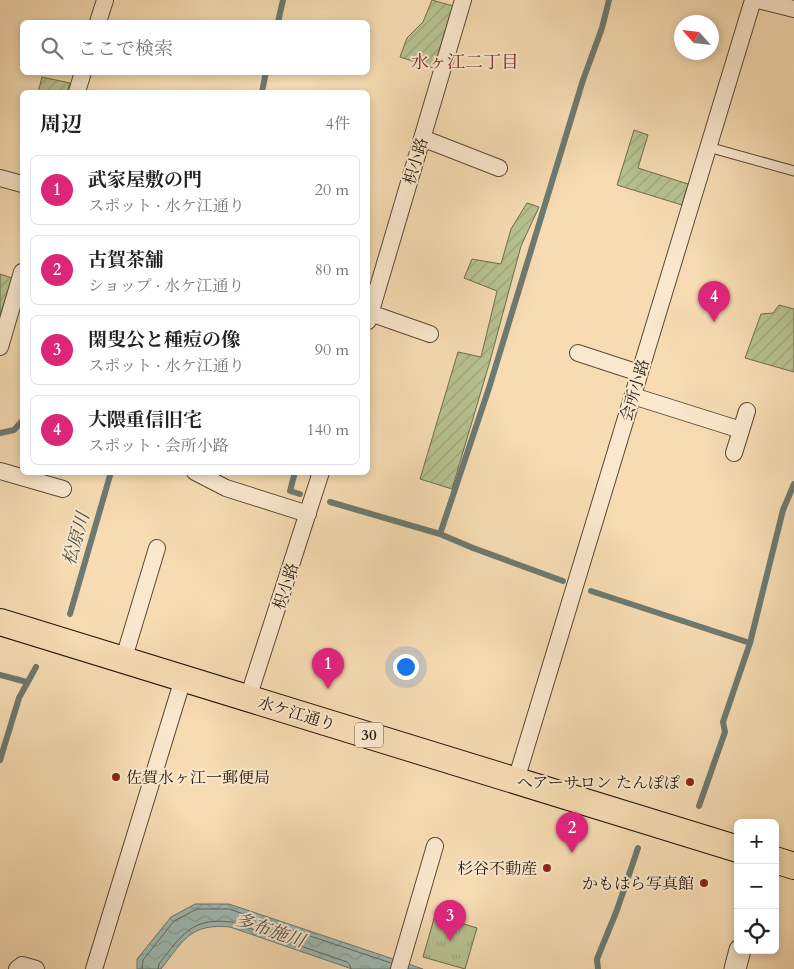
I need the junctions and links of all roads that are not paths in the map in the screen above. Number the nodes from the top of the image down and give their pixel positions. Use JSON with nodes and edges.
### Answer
{"nodes":[{"id":1,"x":104,"y":0,"type":"edge"},
{"id":2,"x":463,"y":0,"type":"edge"},
{"id":3,"x":753,"y":0,"type":"edge"},
{"id":4,"x":758,"y":0,"type":"edge"},
{"id":5,"x":794,"y":8,"type":"edge"},
{"id":6,"x":99,"y":20,"type":"edge"},
{"id":7,"x":82,"y":75,"type":"edge"},
{"id":8,"x":78,"y":90,"type":"edge"},
{"id":9,"x":422,"y":138,"type":"junction"},
{"id":10,"x":708,"y":147,"type":"junction"},
{"id":11,"x":499,"y":168,"type":"dead end"},
{"id":12,"x":794,"y":171,"type":"edge"},
{"id":13,"x":0,"y":178,"type":"edge"},
{"id":14,"x":20,"y":183,"type":"edge"},
{"id":15,"x":20,"y":293,"type":"edge"},
{"id":16,"x":370,"y":314,"type":"edge"},
{"id":17,"x":370,"y":317,"type":"edge"},
{"id":18,"x":430,"y":334,"type":"dead end"},
{"id":19,"x":0,"y":347,"type":"edge"},
{"id":20,"x":578,"y":353,"type":"dead end"},
{"id":21,"x":640,"y":373,"type":"junction"},
{"id":22,"x":632,"y":396,"type":"junction"},
{"id":23,"x":747,"y":411,"type":"dead end"},
{"id":24,"x":741,"y":430,"type":"junction"},
{"id":25,"x":734,"y":453,"type":"dead end"},
{"id":26,"x":0,"y":471,"type":"edge"},
{"id":27,"x":201,"y":475,"type":"edge"},
{"id":28,"x":320,"y":475,"type":"edge"},
{"id":29,"x":63,"y":489,"type":"dead end"},
{"id":30,"x":308,"y":514,"type":"junction"},
{"id":31,"x":156,"y":548,"type":"dead end"},
{"id":32,"x":0,"y":622,"type":"edge"},
{"id":33,"x":122,"y":661,"type":"junction"},
{"id":34,"x":183,"y":680,"type":"junction"},
{"id":35,"x":248,"y":698,"type":"junction"},
{"id":36,"x":516,"y":780,"type":"junction"},
{"id":37,"x":435,"y":846,"type":"dead end"},
{"id":38,"x":734,"y":848,"type":"edge"},
{"id":39,"x":779,"y":861,"type":"edge"},
{"id":40,"x":794,"y":866,"type":"edge"},
{"id":41,"x":739,"y":954,"type":"edge"},
{"id":42,"x":18,"y":969,"type":"edge"},
{"id":43,"x":36,"y":969,"type":"edge"},
{"id":44,"x":94,"y":969,"type":"edge"},
{"id":45,"x":399,"y":969,"type":"edge"},
{"id":46,"x":735,"y":969,"type":"edge"}],
"edges":[{"from":1,"to":6,"type":"street"},
{"from":2,"to":9,"type":"street","name":"枳小路"},
{"from":3,"to":10,"type":"street","name":"会所小路"},
{"from":4,"to":5,"type":"street"},
{"from":7,"to":8,"type":"street"},
{"from":9,"to":11,"type":"street"},
{"from":9,"to":16,"type":"street","name":"枳小路"},
{"from":10,"to":12,"type":"lane"},
{"from":10,"to":21,"type":"street","name":"会所小路"},
{"from":13,"to":14,"type":"street"},
{"from":15,"to":19,"type":"street"},
{"from":17,"to":18,"type":"street"},
{"from":20,"to":21,"type":"street"},
{"from":21,"to":22,"type":"street","name":"会所小路"},
{"from":22,"to":24,"type":"street"},
{"from":22,"to":36,"type":"street","name":"会所小路"},
{"from":23,"to":24,"type":"street"},
{"from":24,"to":25,"type":"street"},
{"from":26,"to":29,"type":"street"},
{"from":27,"to":30,"type":"street"},
{"from":28,"to":30,"type":"street","name":"枳小路"},
{"from":30,"to":35,"type":"street","name":"枳小路"},
{"from":31,"to":33,"type":"street"},
{"from":32,"to":33,"type":"main road","name":"水ケ江通り","number":"30"},
{"from":33,"to":34,"type":"main road","name":"水ケ江通り","number":"30"},
{"from":34,"to":35,"type":"main road","name":"水ケ江通り","number":"30"},
{"from":34,"to":44,"type":"street"},
{"from":35,"to":36,"type":"main road","name":"水ケ江通り","number":"30"},
{"from":36,"to":38,"type":"main road","name":"水ケ江通り","number":"30"},
{"from":37,"to":45,"type":"street"},
{"from":39,"to":40,"type":"main road"},
{"from":41,"to":46,"type":"street"},
{"from":42,"to":43,"type":"street"}]}
